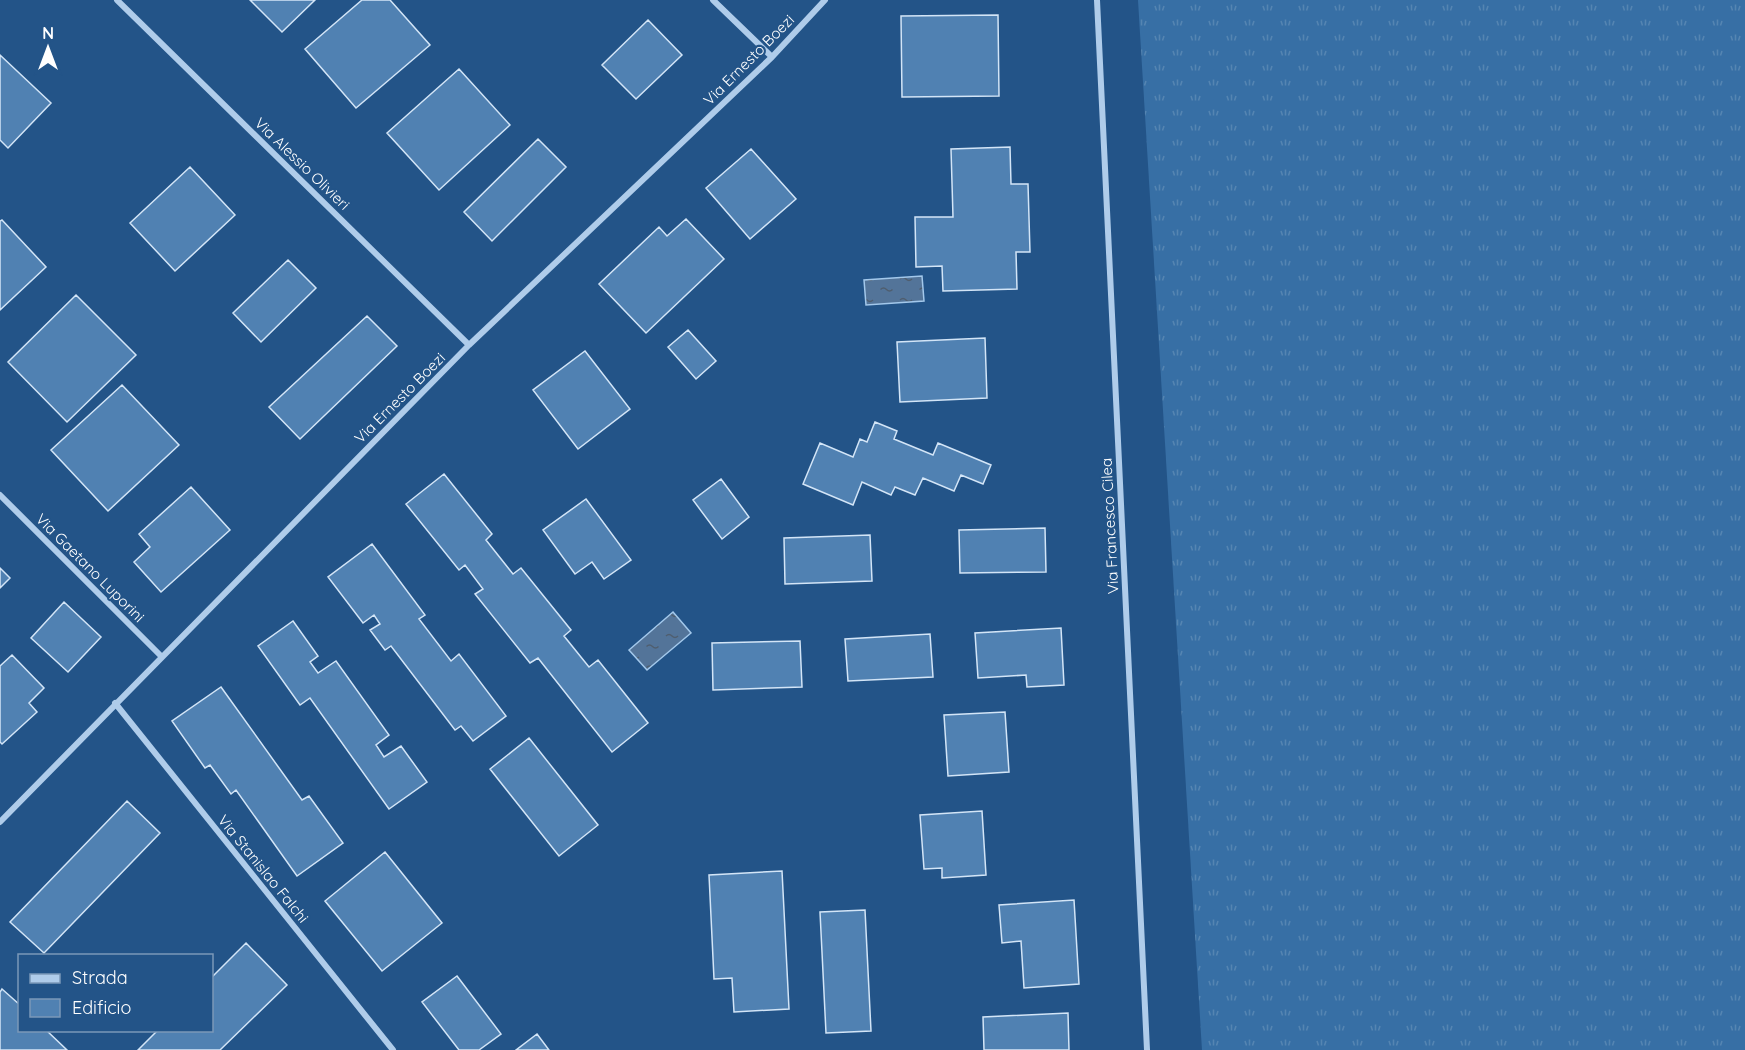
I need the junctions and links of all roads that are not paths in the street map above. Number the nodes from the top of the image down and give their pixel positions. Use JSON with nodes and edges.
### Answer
{"nodes":[{"id":1,"x":117,"y":0,"type":"edge"},
{"id":2,"x":713,"y":0,"type":"edge"},
{"id":3,"x":825,"y":0,"type":"edge"},
{"id":4,"x":1097,"y":0,"type":"edge"},
{"id":5,"x":772,"y":57,"type":"junction"},
{"id":6,"x":469,"y":345,"type":"junction"},
{"id":7,"x":0,"y":495,"type":"edge"},
{"id":8,"x":162,"y":657,"type":"junction"},
{"id":9,"x":115,"y":703,"type":"junction"},
{"id":10,"x":0,"y":822,"type":"edge"},
{"id":11,"x":393,"y":1050,"type":"edge"},
{"id":12,"x":1147,"y":1050,"type":"edge"}],
"edges":[{"from":1,"to":6,"type":"street","name":"Via Alessio Olivieri"},
{"from":2,"to":5,"type":"street"},
{"from":3,"to":5,"type":"street","name":"Via Ernesto Boezi"},
{"from":4,"to":12,"type":"street","name":"Via Francesco Cilea"},
{"from":5,"to":6,"type":"street","name":"Via Ernesto Boezi"},
{"from":6,"to":8,"type":"street","name":"Via Ernesto Boezi"},
{"from":7,"to":8,"type":"street","name":"Via Gaetano Luporini"},
{"from":8,"to":9,"type":"street","name":"Via Ernesto Boezi"},
{"from":9,"to":10,"type":"street","name":"Via Ernesto Boezi"},
{"from":9,"to":11,"type":"street","name":"Via Stanislao Falchi"}]}
